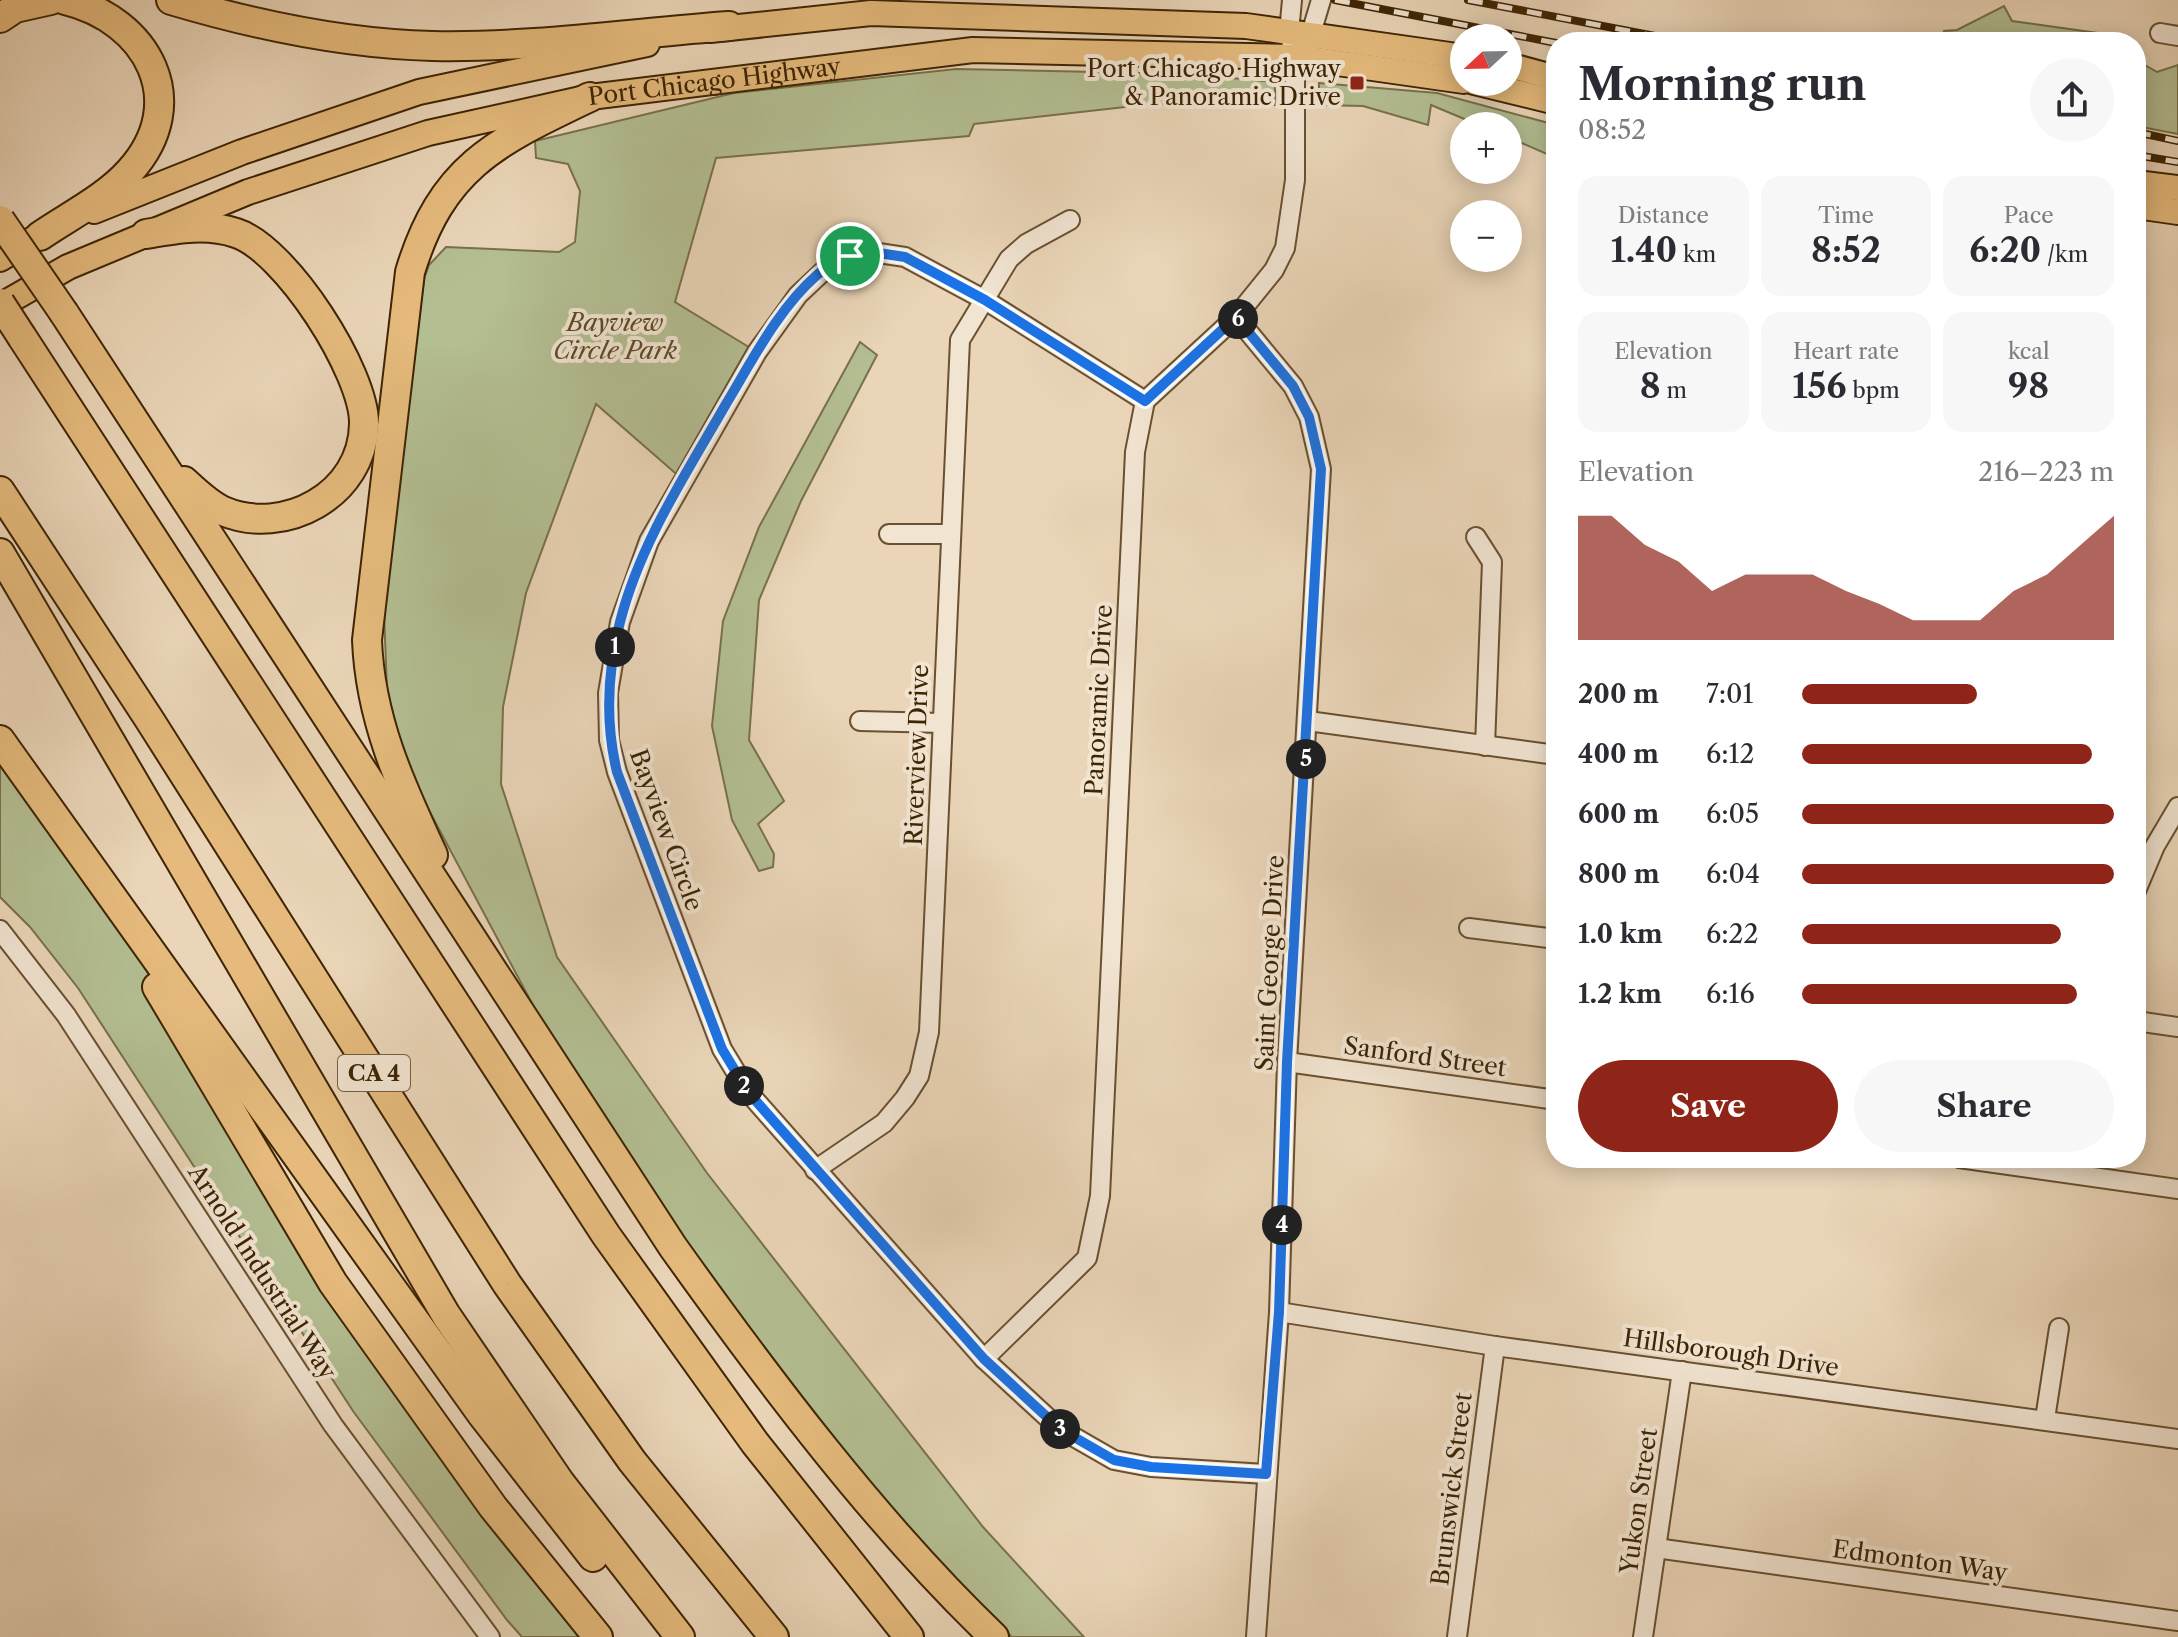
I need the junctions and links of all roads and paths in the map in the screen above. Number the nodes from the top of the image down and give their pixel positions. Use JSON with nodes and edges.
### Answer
{"nodes":[{"id":1,"x":51,"y":0,"type":"edge"},
{"id":2,"x":65,"y":0,"type":"edge"},
{"id":3,"x":171,"y":0,"type":"edge"},
{"id":4,"x":1292,"y":0,"type":"edge"},
{"id":5,"x":1321,"y":3,"type":"edge"},
{"id":6,"x":0,"y":18,"type":"edge"},
{"id":7,"x":729,"y":26,"type":"junction"},
{"id":8,"x":1300,"y":34,"type":"junction"},
{"id":9,"x":1450,"y":55,"type":"edge"},
{"id":10,"x":1295,"y":57,"type":"junction"},
{"id":11,"x":1522,"y":69,"type":"edge"},
{"id":12,"x":1546,"y":75,"type":"edge"},
{"id":13,"x":1450,"y":79,"type":"edge"},
{"id":14,"x":1522,"y":94,"type":"edge"},
{"id":15,"x":590,"y":97,"type":"junction"},
{"id":16,"x":1546,"y":100,"type":"edge"},
{"id":17,"x":2146,"y":184,"type":"edge"},
{"id":18,"x":2178,"y":188,"type":"edge"},
{"id":19,"x":0,"y":207,"type":"edge"},
{"id":20,"x":2146,"y":207,"type":"edge"},
{"id":21,"x":2178,"y":212,"type":"edge"},
{"id":22,"x":0,"y":220,"type":"edge"},
{"id":23,"x":1070,"y":220,"type":"dead end"},
{"id":24,"x":146,"y":234,"type":"junction"},
{"id":25,"x":21,"y":248,"type":"edge"},
{"id":26,"x":985,"y":300,"type":"junction"},
{"id":27,"x":0,"y":304,"type":"edge"},
{"id":28,"x":1236,"y":317,"type":"junction"},
{"id":29,"x":1145,"y":401,"type":"junction"},
{"id":30,"x":137,"y":425,"type":"junction"},
{"id":31,"x":0,"y":491,"type":"edge"},
{"id":32,"x":889,"y":534,"type":"dead end"},
{"id":33,"x":950,"y":534,"type":"junction"},
{"id":34,"x":1476,"y":537,"type":"dead end"},
{"id":35,"x":0,"y":553,"type":"edge"},
{"id":36,"x":860,"y":721,"type":"dead end"},
{"id":37,"x":1308,"y":721,"type":"junction"},
{"id":38,"x":942,"y":723,"type":"junction"},
{"id":39,"x":0,"y":740,"type":"edge"},
{"id":40,"x":1485,"y":746,"type":"junction"},
{"id":41,"x":1546,"y":754,"type":"edge"},
{"id":42,"x":35,"y":789,"type":"junction"},
{"id":43,"x":2178,"y":807,"type":"edge"},
{"id":44,"x":2146,"y":843,"type":"edge"},
{"id":45,"x":2155,"y":846,"type":"junction"},
{"id":46,"x":2146,"y":867,"type":"edge"},
{"id":47,"x":1469,"y":928,"type":"dead end"},
{"id":48,"x":0,"y":930,"type":"edge"},
{"id":49,"x":1546,"y":938,"type":"edge"},
{"id":50,"x":2146,"y":1022,"type":"edge"},
{"id":51,"x":2178,"y":1027,"type":"edge"},
{"id":52,"x":548,"y":1057,"type":"junction"},
{"id":53,"x":1287,"y":1062,"type":"junction"},
{"id":54,"x":1546,"y":1099,"type":"edge"},
{"id":55,"x":2087,"y":1168,"type":"edge"},
{"id":56,"x":815,"y":1170,"type":"junction"},
{"id":57,"x":2178,"y":1189,"type":"edge"},
{"id":58,"x":1279,"y":1312,"type":"junction"},
{"id":59,"x":2059,"y":1328,"type":"dead end"},
{"id":60,"x":1495,"y":1346,"type":"junction"},
{"id":61,"x":984,"y":1359,"type":"junction"},
{"id":62,"x":1682,"y":1371,"type":"junction"},
{"id":63,"x":2045,"y":1419,"type":"junction"},
{"id":64,"x":2178,"y":1439,"type":"edge"},
{"id":65,"x":1266,"y":1474,"type":"junction"},
{"id":66,"x":1656,"y":1548,"type":"junction"},
{"id":67,"x":2178,"y":1621,"type":"edge"},
{"id":68,"x":490,"y":1637,"type":"edge"},
{"id":69,"x":598,"y":1637,"type":"edge"},
{"id":70,"x":660,"y":1637,"type":"edge"},
{"id":71,"x":680,"y":1637,"type":"edge"},
{"id":72,"x":774,"y":1637,"type":"edge"},
{"id":73,"x":909,"y":1637,"type":"edge"},
{"id":74,"x":994,"y":1637,"type":"edge"},
{"id":75,"x":1256,"y":1637,"type":"edge"},
{"id":76,"x":1457,"y":1637,"type":"edge"},
{"id":77,"x":1643,"y":1637,"type":"edge"}],
"edges":[{"from":1,"to":6,"type":"highway"},
{"from":2,"to":25,"type":"highway"},
{"from":3,"to":7,"type":"highway"},
{"from":4,"to":8,"type":"street"},
{"from":5,"to":8,"type":"street"},
{"from":7,"to":8,"type":"main road","name":"Port Chicago Highway"},
{"from":7,"to":25,"type":"main road","name":"Port Chicago Highway"},
{"from":8,"to":9,"type":"main road","name":"Port Chicago Highway"},
{"from":8,"to":10,"type":"street"},
{"from":10,"to":13,"type":"main road","name":"Port Chicago Highway"},
{"from":10,"to":15,"type":"main road","name":"Port Chicago Highway"},
{"from":10,"to":28,"type":"street"},
{"from":11,"to":12,"type":"main road"},
{"from":14,"to":16,"type":"main road"},
{"from":15,"to":24,"type":"main road","name":"Port Chicago Highway"},
{"from":15,"to":52,"type":"highway"},
{"from":17,"to":18,"type":"main road"},
{"from":19,"to":25,"type":"highway","bridge":true},
{"from":20,"to":21,"type":"main road"},
{"from":22,"to":25,"type":"highway","bridge":true},
{"from":23,"to":26,"type":"street","name":"Riverview Drive"},
{"from":24,"to":27,"type":"main road","name":"Port Chicago Highway"},
{"from":24,"to":30,"type":"highway"},
{"from":25,"to":30,"type":"highway","bridge":true},
{"from":26,"to":29,"type":"street","name":"Bayview Circle"},
{"from":26,"to":33,"type":"street","name":"Riverview Drive"},
{"from":26,"to":56,"type":"street","name":"Bayview Circle"},
{"from":27,"to":73,"type":"highway","bridge":true},
{"from":28,"to":29,"type":"street"},
{"from":28,"to":37,"type":"street","name":"Saint George Drive"},
{"from":29,"to":61,"type":"street","name":"Panoramic Drive"},
{"from":30,"to":52,"type":"highway"},
{"from":31,"to":72,"type":"highway","number":"CA 4"},
{"from":32,"to":33,"type":"street"},
{"from":33,"to":38,"type":"street","name":"Riverview Drive"},
{"from":34,"to":40,"type":"street"},
{"from":35,"to":71,"type":"highway"},
{"from":36,"to":38,"type":"street"},
{"from":37,"to":40,"type":"street"},
{"from":37,"to":53,"type":"street","name":"Saint George Drive"},
{"from":38,"to":56,"type":"street","name":"Riverview Drive"},
{"from":39,"to":42,"type":"highway"},
{"from":40,"to":41,"type":"street"},
{"from":42,"to":69,"type":"highway"},
{"from":42,"to":70,"type":"highway"},
{"from":43,"to":45,"type":"street"},
{"from":44,"to":45,"type":"street"},
{"from":45,"to":46,"type":"street"},
{"from":47,"to":49,"type":"street"},
{"from":48,"to":68,"type":"street","name":"Arnold Industrial Way"},
{"from":50,"to":51,"type":"street"},
{"from":52,"to":74,"type":"highway"},
{"from":53,"to":54,"type":"street","name":"Sanford Street"},
{"from":53,"to":58,"type":"street","name":"Saint George Drive"},
{"from":55,"to":57,"type":"street"},
{"from":56,"to":61,"type":"street","name":"Bayview Circle"},
{"from":58,"to":60,"type":"street","name":"Hillsborough Drive"},
{"from":58,"to":65,"type":"street","name":"Saint George Drive"},
{"from":59,"to":63,"type":"street"},
{"from":60,"to":62,"type":"street","name":"Hillsborough Drive"},
{"from":60,"to":76,"type":"street","name":"Brunswick Street"},
{"from":61,"to":65,"type":"street","name":"Bayview Circle"},
{"from":62,"to":63,"type":"street","name":"Hillsborough Drive"},
{"from":62,"to":66,"type":"street","name":"Yukon Street"},
{"from":63,"to":64,"type":"street","name":"Hillsborough Drive"},
{"from":65,"to":75,"type":"street","name":"Saint George Drive"},
{"from":66,"to":67,"type":"street","name":"Edmonton Way"},
{"from":66,"to":77,"type":"street","name":"Yukon Street"}]}
